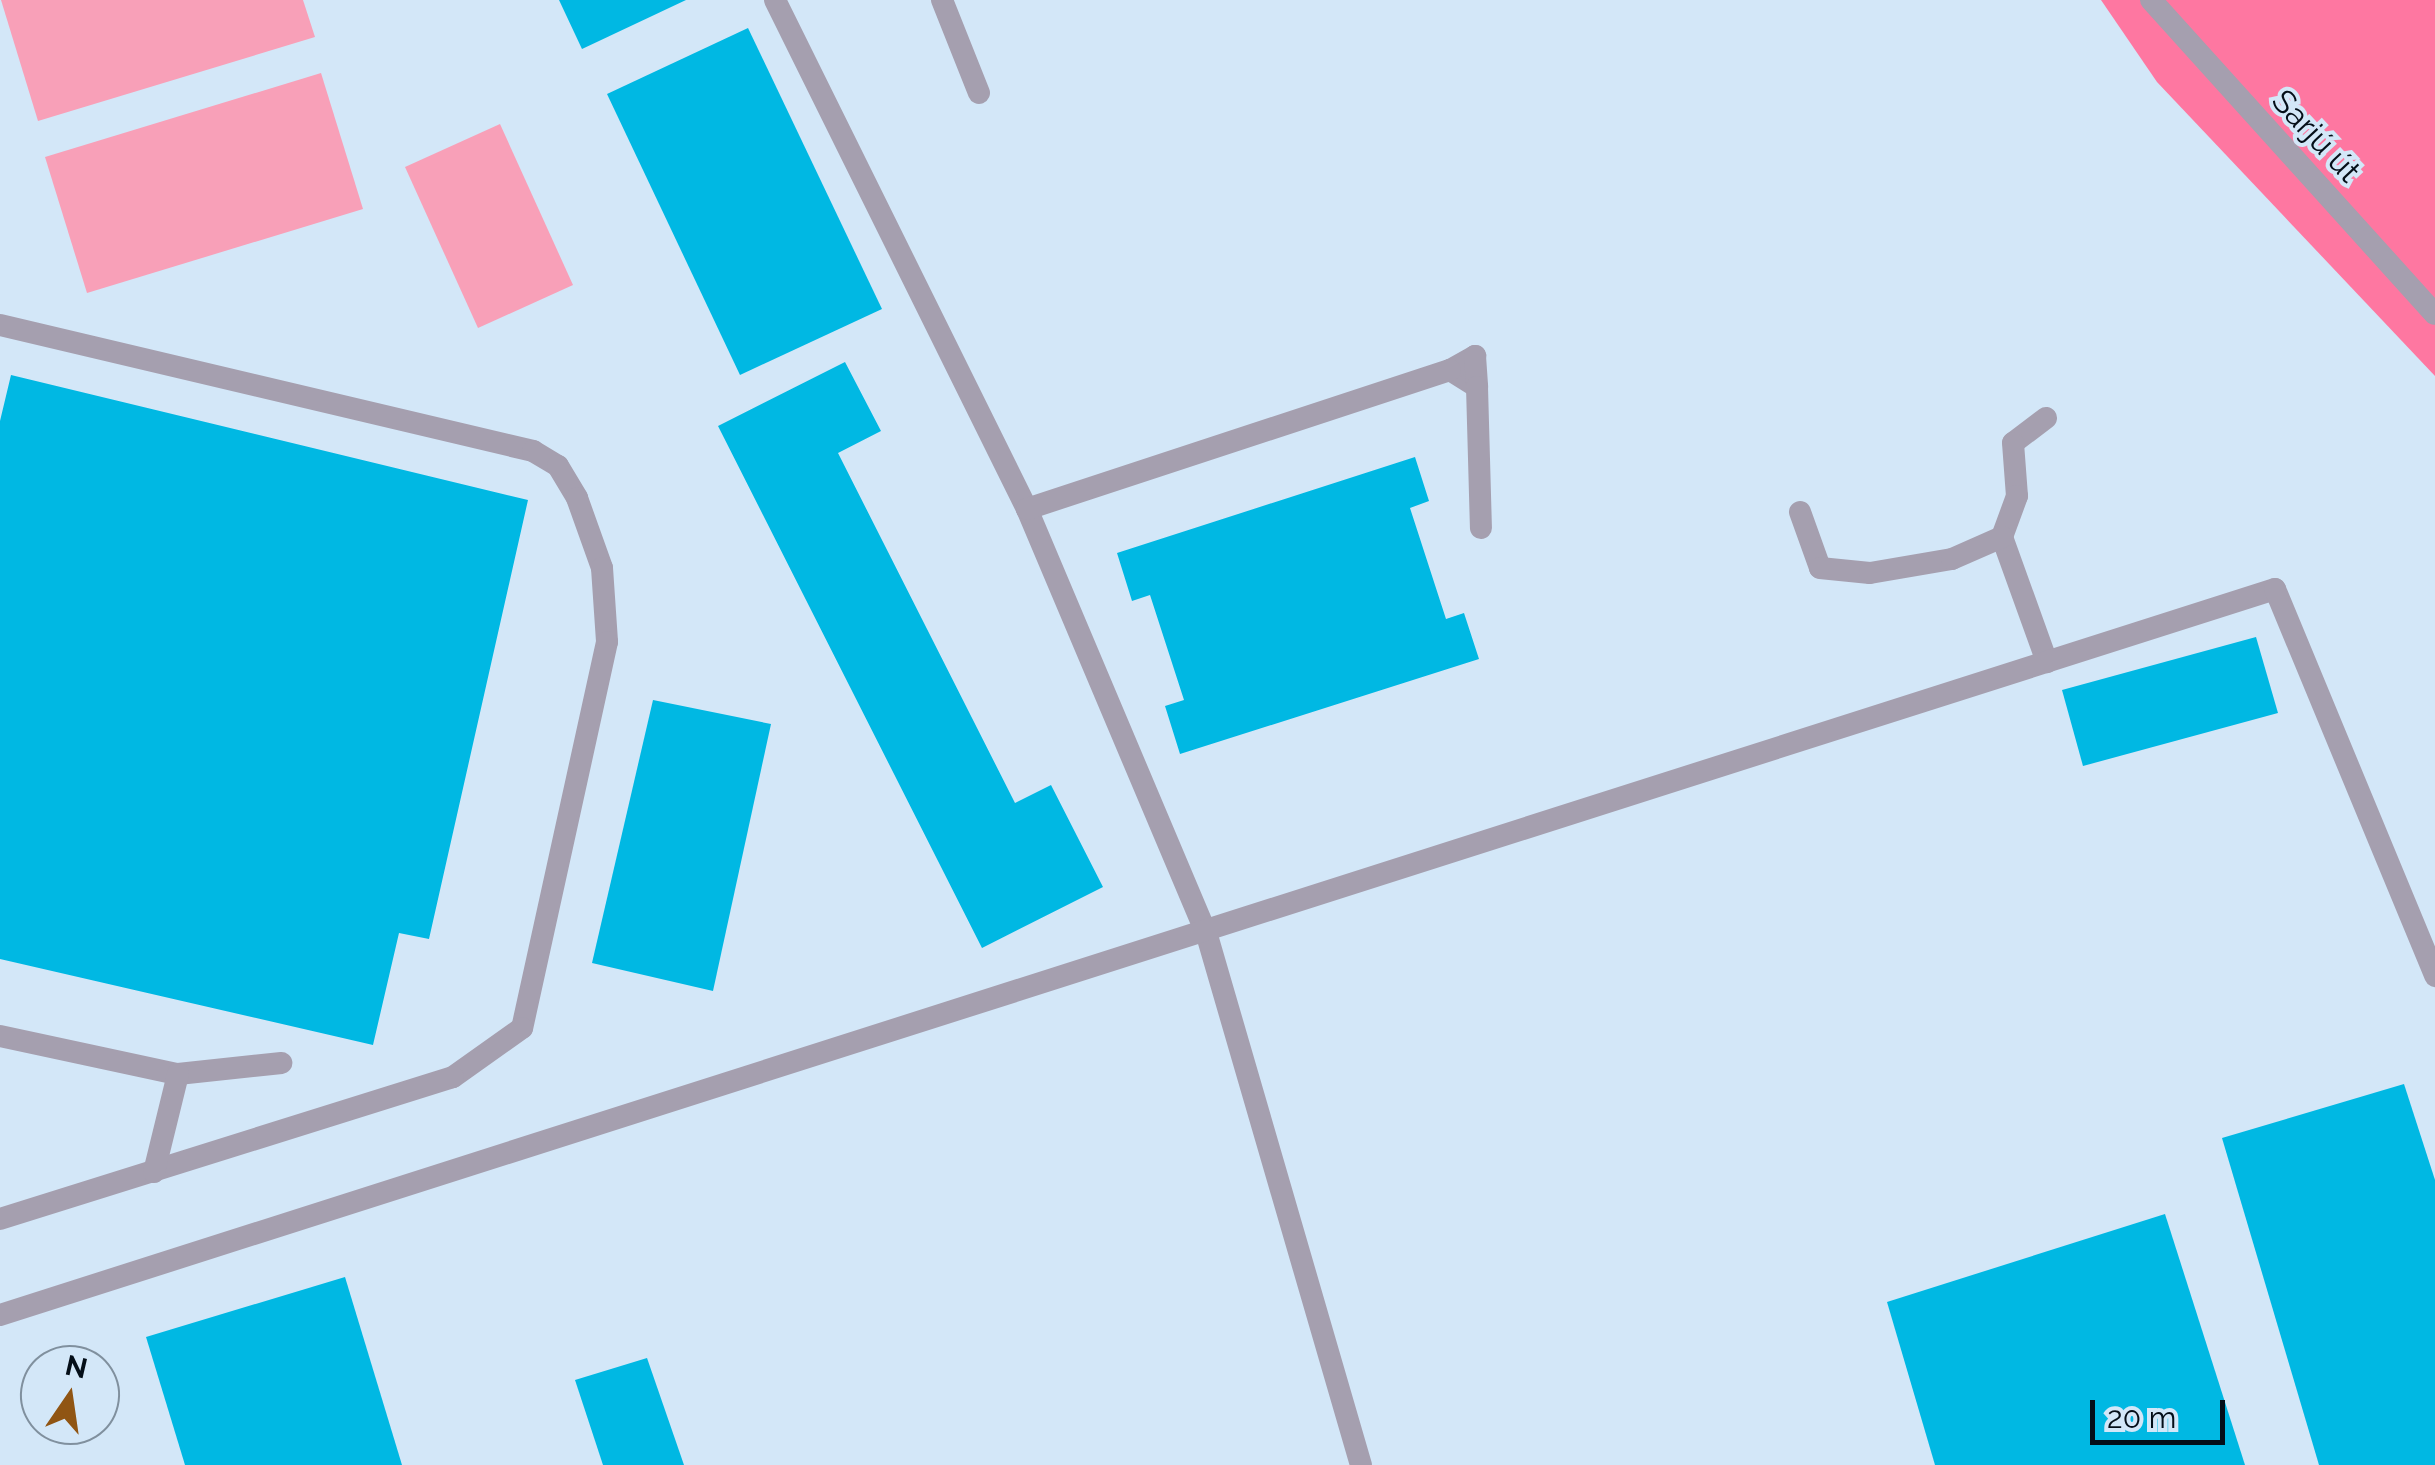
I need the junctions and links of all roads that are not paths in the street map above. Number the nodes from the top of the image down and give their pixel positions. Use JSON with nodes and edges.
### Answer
{"nodes":[{"id":1,"x":775,"y":0,"type":"edge"},
{"id":2,"x":942,"y":0,"type":"edge"},
{"id":3,"x":2151,"y":0,"type":"edge"},
{"id":4,"x":979,"y":92,"type":"dead end"},
{"id":5,"x":2435,"y":314,"type":"edge"},
{"id":6,"x":0,"y":325,"type":"edge"},
{"id":7,"x":2046,"y":418,"type":"dead end"},
{"id":8,"x":1028,"y":508,"type":"junction"},
{"id":9,"x":1800,"y":512,"type":"dead end"},
{"id":10,"x":1481,"y":528,"type":"dead end"},
{"id":11,"x":2002,"y":537,"type":"junction"},
{"id":12,"x":2046,"y":662,"type":"junction"},
{"id":13,"x":1206,"y":932,"type":"junction"},
{"id":14,"x":2435,"y":976,"type":"edge"},
{"id":15,"x":0,"y":1036,"type":"edge"},
{"id":16,"x":281,"y":1063,"type":"dead end"},
{"id":17,"x":178,"y":1074,"type":"junction"},
{"id":18,"x":154,"y":1172,"type":"junction"},
{"id":19,"x":0,"y":1220,"type":"edge"},
{"id":20,"x":0,"y":1316,"type":"edge"},
{"id":21,"x":1361,"y":1465,"type":"edge"}],
"edges":[{"from":1,"to":8,"type":"lane"},
{"from":2,"to":4,"type":"lane"},
{"from":3,"to":5,"type":"lane","name":"Sarjú út"},
{"from":6,"to":18,"type":"lane"},
{"from":7,"to":11,"type":"lane"},
{"from":8,"to":10,"type":"lane"},
{"from":8,"to":13,"type":"lane"},
{"from":9,"to":11,"type":"lane"},
{"from":11,"to":12,"type":"lane"},
{"from":12,"to":13,"type":"lane"},
{"from":12,"to":14,"type":"lane"},
{"from":13,"to":20,"type":"lane"},
{"from":13,"to":21,"type":"lane"},
{"from":15,"to":17,"type":"lane"},
{"from":16,"to":17,"type":"lane"},
{"from":17,"to":18,"type":"lane"},
{"from":18,"to":19,"type":"lane"}]}
